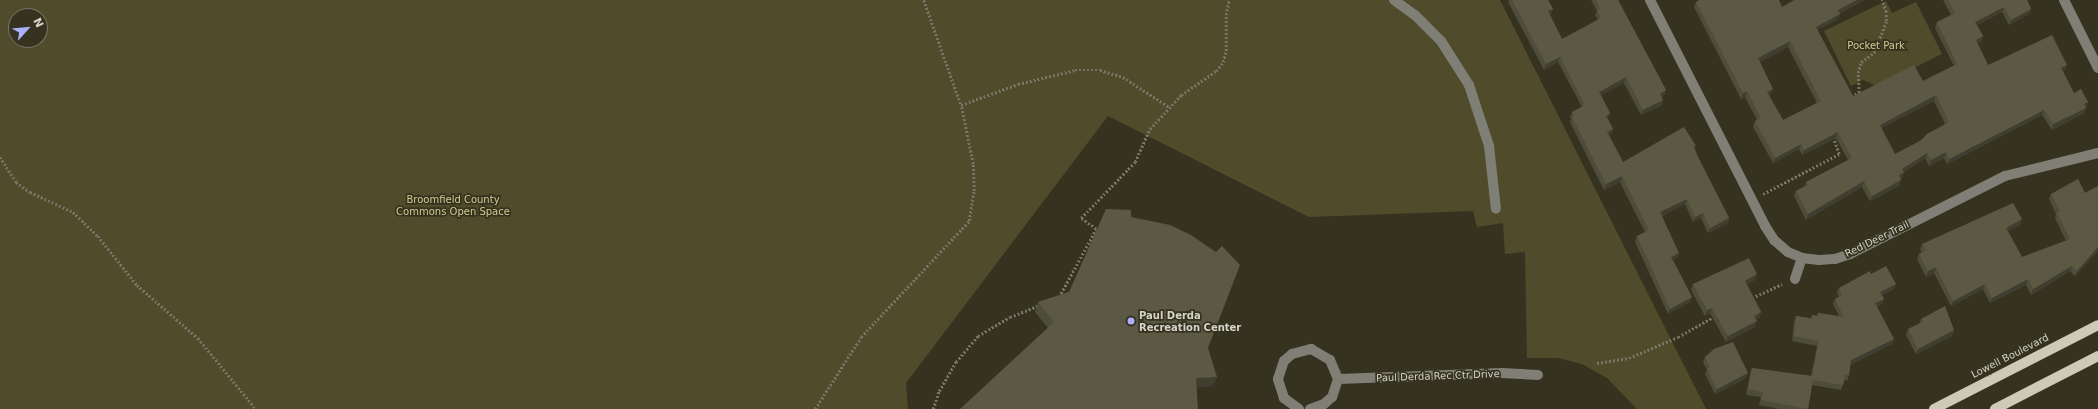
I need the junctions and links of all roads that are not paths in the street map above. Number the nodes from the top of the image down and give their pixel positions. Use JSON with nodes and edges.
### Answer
{"nodes":[{"id":1,"x":1394,"y":0,"type":"edge"},
{"id":2,"x":1650,"y":0,"type":"edge"},
{"id":3,"x":2064,"y":0,"type":"edge"},
{"id":4,"x":2098,"y":68,"type":"edge"},
{"id":5,"x":2098,"y":153,"type":"edge"},
{"id":6,"x":1496,"y":209,"type":"dead end"},
{"id":7,"x":1802,"y":258,"type":"junction"},
{"id":8,"x":1795,"y":279,"type":"road end"},
{"id":9,"x":2098,"y":324,"type":"edge"},
{"id":10,"x":2098,"y":356,"type":"edge"},
{"id":11,"x":1538,"y":375,"type":"dead end"},
{"id":12,"x":1338,"y":379,"type":"junction"},
{"id":13,"x":1299,"y":409,"type":"edge"},
{"id":14,"x":1310,"y":409,"type":"edge"},
{"id":15,"x":1934,"y":409,"type":"edge"},
{"id":16,"x":1995,"y":409,"type":"edge"}],
"edges":[{"from":1,"to":6,"type":"street"},
{"from":2,"to":7,"type":"street","name":"Red Deer Trail"},
{"from":3,"to":4,"type":"street"},
{"from":5,"to":7,"type":"street","name":"Red Deer Trail"},
{"from":7,"to":8,"type":"street"},
{"from":9,"to":15,"type":"main road","name":"Lowell Boulevard"},
{"from":10,"to":16,"type":"main road"},
{"from":11,"to":12,"type":"street","name":"Paul Derda Rec Ctr Drive"},
{"from":12,"to":13,"type":"street"},
{"from":12,"to":14,"type":"street"}]}
